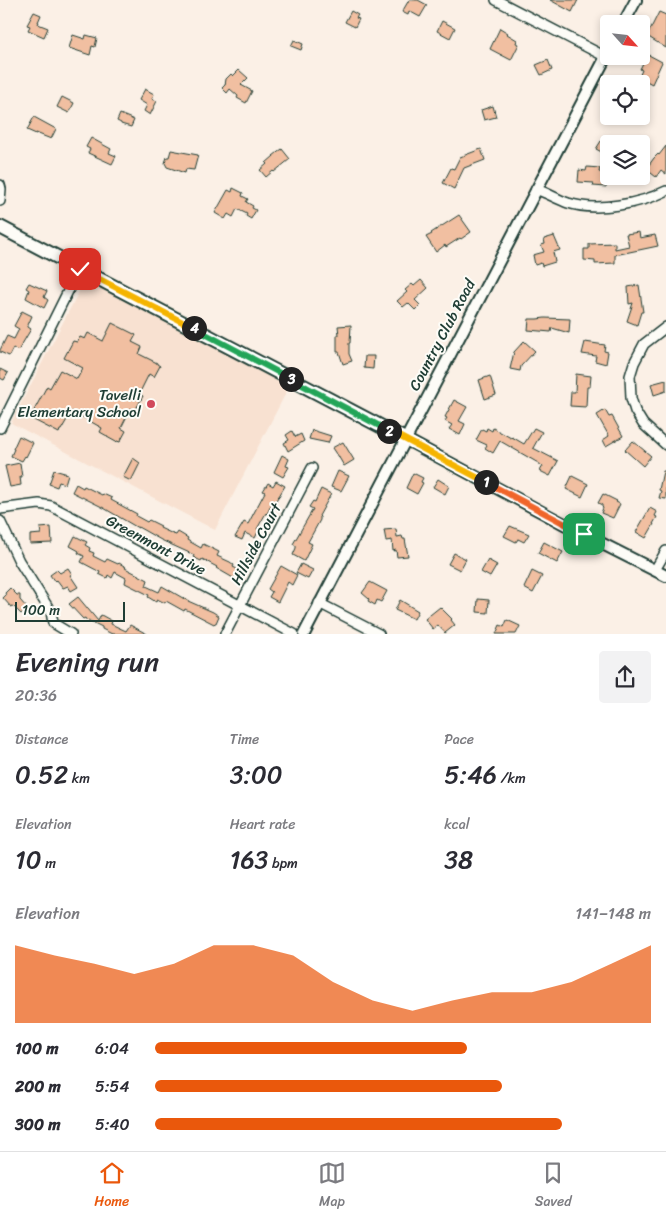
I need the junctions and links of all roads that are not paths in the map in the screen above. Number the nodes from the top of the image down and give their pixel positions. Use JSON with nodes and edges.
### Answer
{"nodes":[{"id":1,"x":496,"y":0,"type":"edge"},
{"id":2,"x":636,"y":0,"type":"edge"},
{"id":3,"x":628,"y":15,"type":"edge"},
{"id":4,"x":600,"y":51,"type":"edge"},
{"id":5,"x":601,"y":65,"type":"edge"},
{"id":6,"x":0,"y":185,"type":"edge"},
{"id":7,"x":536,"y":189,"type":"junction"},
{"id":8,"x":666,"y":191,"type":"edge"},
{"id":9,"x":0,"y":201,"type":"edge"},
{"id":10,"x":0,"y":227,"type":"edge"},
{"id":11,"x":80,"y":269,"type":"junction"},
{"id":12,"x":666,"y":327,"type":"edge"},
{"id":13,"x":0,"y":428,"type":"edge"},
{"id":14,"x":405,"y":439,"type":"junction"},
{"id":15,"x":666,"y":445,"type":"edge"},
{"id":16,"x":312,"y":468,"type":"dead end"},
{"id":17,"x":0,"y":509,"type":"edge"},
{"id":18,"x":0,"y":521,"type":"edge"},
{"id":19,"x":666,"y":551,"type":"edge"},
{"id":20,"x":655,"y":570,"type":"junction"},
{"id":21,"x":666,"y":576,"type":"edge"},
{"id":22,"x":319,"y":603,"type":"junction"},
{"id":23,"x":240,"y":605,"type":"junction"},
{"id":24,"x":71,"y":634,"type":"edge"},
{"id":25,"x":225,"y":634,"type":"edge"},
{"id":26,"x":294,"y":634,"type":"edge"},
{"id":27,"x":304,"y":634,"type":"edge"},
{"id":28,"x":379,"y":634,"type":"edge"}],
"edges":[{"from":1,"to":4,"type":"street"},
{"from":2,"to":3,"type":"street"},
{"from":5,"to":7,"type":"street","name":"Country Club Road"},
{"from":6,"to":9,"type":"street"},
{"from":7,"to":8,"type":"street"},
{"from":7,"to":14,"type":"street","name":"Country Club Road"},
{"from":10,"to":11,"type":"main road"},
{"from":11,"to":13,"type":"street"},
{"from":11,"to":14,"type":"main road"},
{"from":12,"to":15,"type":"street"},
{"from":14,"to":20,"type":"street"},
{"from":14,"to":22,"type":"street","name":"Country Club Road"},
{"from":16,"to":23,"type":"street","name":"Hillside Court"},
{"from":17,"to":23,"type":"street","name":"Greenmont Drive"},
{"from":18,"to":24,"type":"street"},
{"from":19,"to":20,"type":"street"},
{"from":20,"to":21,"type":"street"},
{"from":22,"to":27,"type":"street","name":"Country Club Road"},
{"from":22,"to":28,"type":"street"},
{"from":23,"to":25,"type":"street","name":"Hillside Court"},
{"from":23,"to":26,"type":"street","name":"Greenmont Drive"}]}
